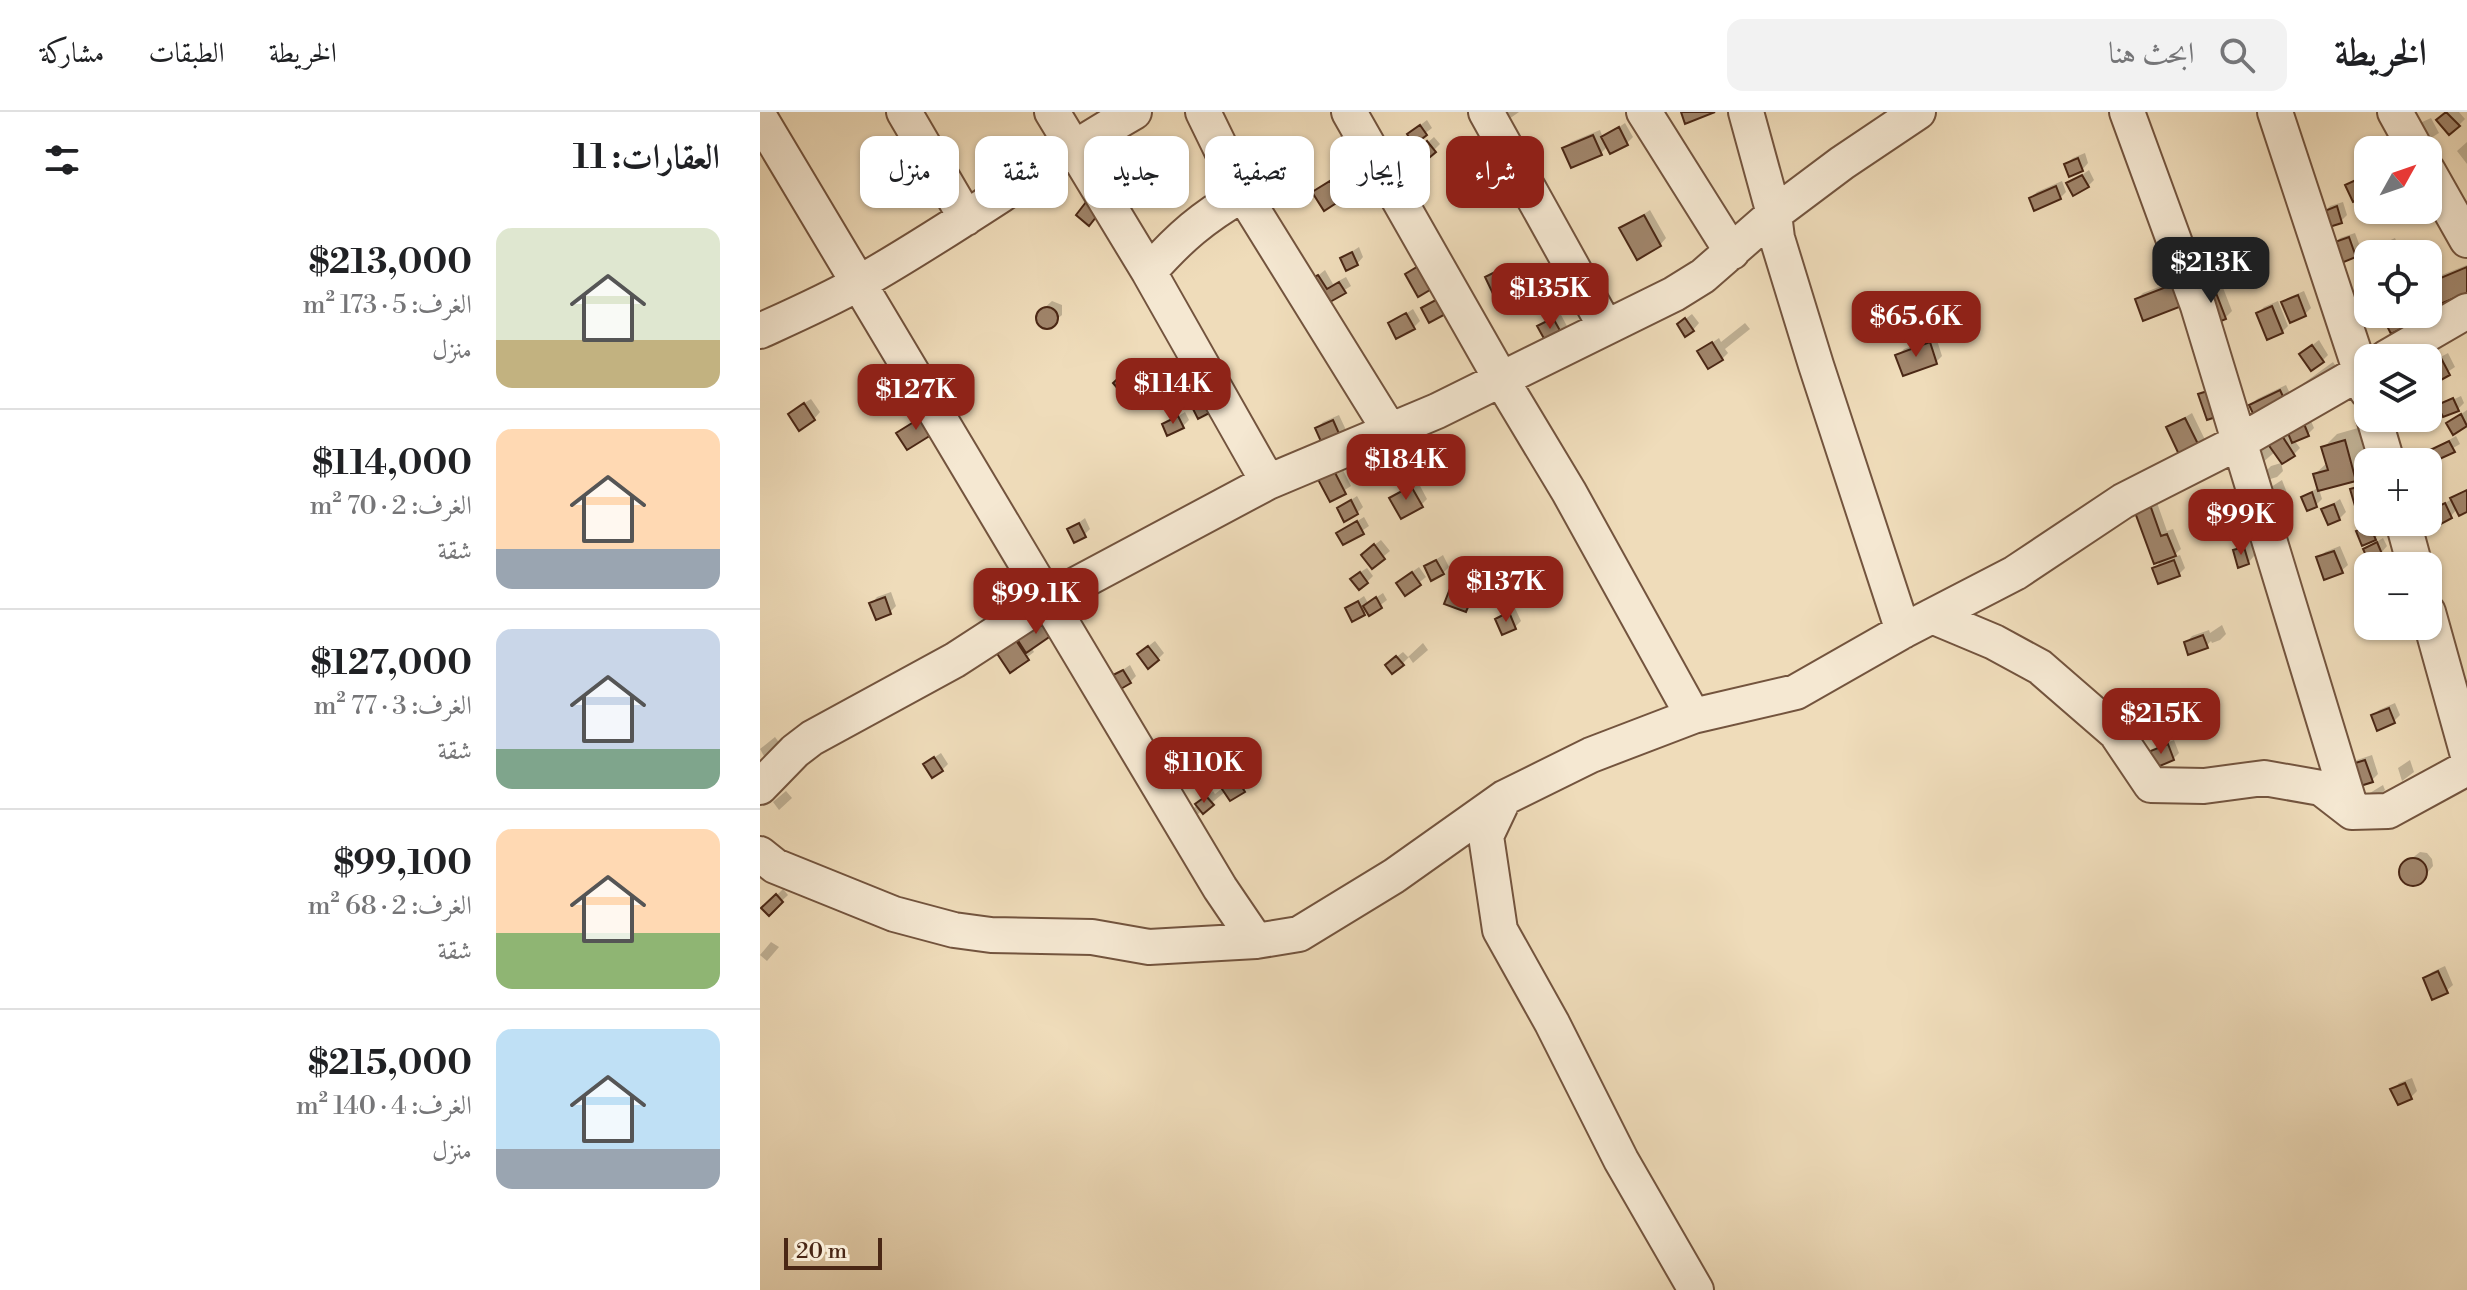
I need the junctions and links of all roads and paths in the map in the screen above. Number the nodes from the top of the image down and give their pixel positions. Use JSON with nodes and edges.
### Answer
{"nodes":[{"id":1,"x":904,"y":112,"type":"edge"},
{"id":2,"x":1052,"y":112,"type":"edge"},
{"id":3,"x":1134,"y":112,"type":"edge"},
{"id":4,"x":1203,"y":112,"type":"edge"},
{"id":5,"x":1349,"y":112,"type":"edge"},
{"id":6,"x":1486,"y":112,"type":"edge"},
{"id":7,"x":1644,"y":112,"type":"edge"},
{"id":8,"x":1746,"y":112,"type":"edge"},
{"id":9,"x":1918,"y":112,"type":"edge"},
{"id":10,"x":2127,"y":112,"type":"edge"},
{"id":11,"x":2275,"y":112,"type":"edge"},
{"id":12,"x":2395,"y":112,"type":"edge"},
{"id":13,"x":760,"y":118,"type":"edge"},
{"id":14,"x":1215,"y":136,"type":"edge"},
{"id":15,"x":2408,"y":136,"type":"edge"},
{"id":16,"x":1072,"y":147,"type":"junction"},
{"id":17,"x":2442,"y":196,"type":"edge"},
{"id":18,"x":1219,"y":208,"type":"edge"},
{"id":19,"x":1252,"y":208,"type":"edge"},
{"id":20,"x":1774,"y":214,"type":"junction"},
{"id":21,"x":966,"y":218,"type":"junction"},
{"id":22,"x":2467,"y":240,"type":"edge"},
{"id":23,"x":1732,"y":252,"type":"junction"},
{"id":24,"x":1149,"y":272,"type":"junction"},
{"id":25,"x":857,"y":284,"type":"junction"},
{"id":26,"x":2467,"y":311,"type":"edge"},
{"id":27,"x":1605,"y":326,"type":"junction"},
{"id":28,"x":760,"y":331,"type":"edge"},
{"id":29,"x":2360,"y":344,"type":"edge"},
{"id":30,"x":2416,"y":344,"type":"edge"},
{"id":31,"x":1501,"y":379,"type":"junction"},
{"id":32,"x":2354,"y":382,"type":"edge"},
{"id":33,"x":1390,"y":431,"type":"junction"},
{"id":34,"x":2239,"y":442,"type":"junction"},
{"id":35,"x":1268,"y":482,"type":"junction"},
{"id":36,"x":1049,"y":599,"type":"junction"},
{"id":37,"x":1918,"y":623,"type":"junction"},
{"id":38,"x":2436,"y":640,"type":"edge"},
{"id":39,"x":1693,"y":716,"type":"junction"},
{"id":40,"x":2467,"y":752,"type":"edge"},
{"id":41,"x":2467,"y":768,"type":"edge"},
{"id":42,"x":760,"y":787,"type":"edge"},
{"id":43,"x":1504,"y":798,"type":"junction"},
{"id":44,"x":2352,"y":812,"type":"junction"},
{"id":45,"x":760,"y":854,"type":"edge"},
{"id":46,"x":1256,"y":941,"type":"junction"},
{"id":47,"x":1696,"y":1290,"type":"edge"}],
"edges":[{"from":1,"to":21,"type":"street"},
{"from":2,"to":16,"type":"street"},
{"from":3,"to":16,"type":"street"},
{"from":4,"to":14,"type":"street"},
{"from":5,"to":31,"type":"street"},
{"from":6,"to":27,"type":"street"},
{"from":7,"to":23,"type":"street"},
{"from":8,"to":20,"type":"street"},
{"from":9,"to":20,"type":"street"},
{"from":10,"to":34,"type":"street"},
{"from":11,"to":29,"type":"street"},
{"from":12,"to":15,"type":"street"},
{"from":13,"to":25,"type":"street"},
{"from":16,"to":21,"type":"street"},
{"from":16,"to":24,"type":"street"},
{"from":17,"to":22,"type":"street"},
{"from":18,"to":24,"type":"street"},
{"from":19,"to":33,"type":"street"},
{"from":20,"to":23,"type":"street"},
{"from":20,"to":37,"type":"street"},
{"from":21,"to":25,"type":"street"},
{"from":23,"to":27,"type":"street"},
{"from":24,"to":35,"type":"street"},
{"from":25,"to":28,"type":"street"},
{"from":25,"to":36,"type":"street"},
{"from":26,"to":30,"type":"street"},
{"from":27,"to":31,"type":"street"},
{"from":31,"to":33,"type":"street"},
{"from":31,"to":39,"type":"street"},
{"from":32,"to":34,"type":"street"},
{"from":33,"to":35,"type":"street"},
{"from":34,"to":37,"type":"street"},
{"from":34,"to":44,"type":"street"},
{"from":35,"to":36,"type":"street"},
{"from":36,"to":42,"type":"street"},
{"from":36,"to":46,"type":"street"},
{"from":37,"to":39,"type":"street"},
{"from":37,"to":44,"type":"street"},
{"from":38,"to":40,"type":"street"},
{"from":39,"to":43,"type":"street"},
{"from":41,"to":44,"type":"street"},
{"from":43,"to":46,"type":"street"},
{"from":43,"to":47,"type":"street"},
{"from":45,"to":46,"type":"street"}]}
